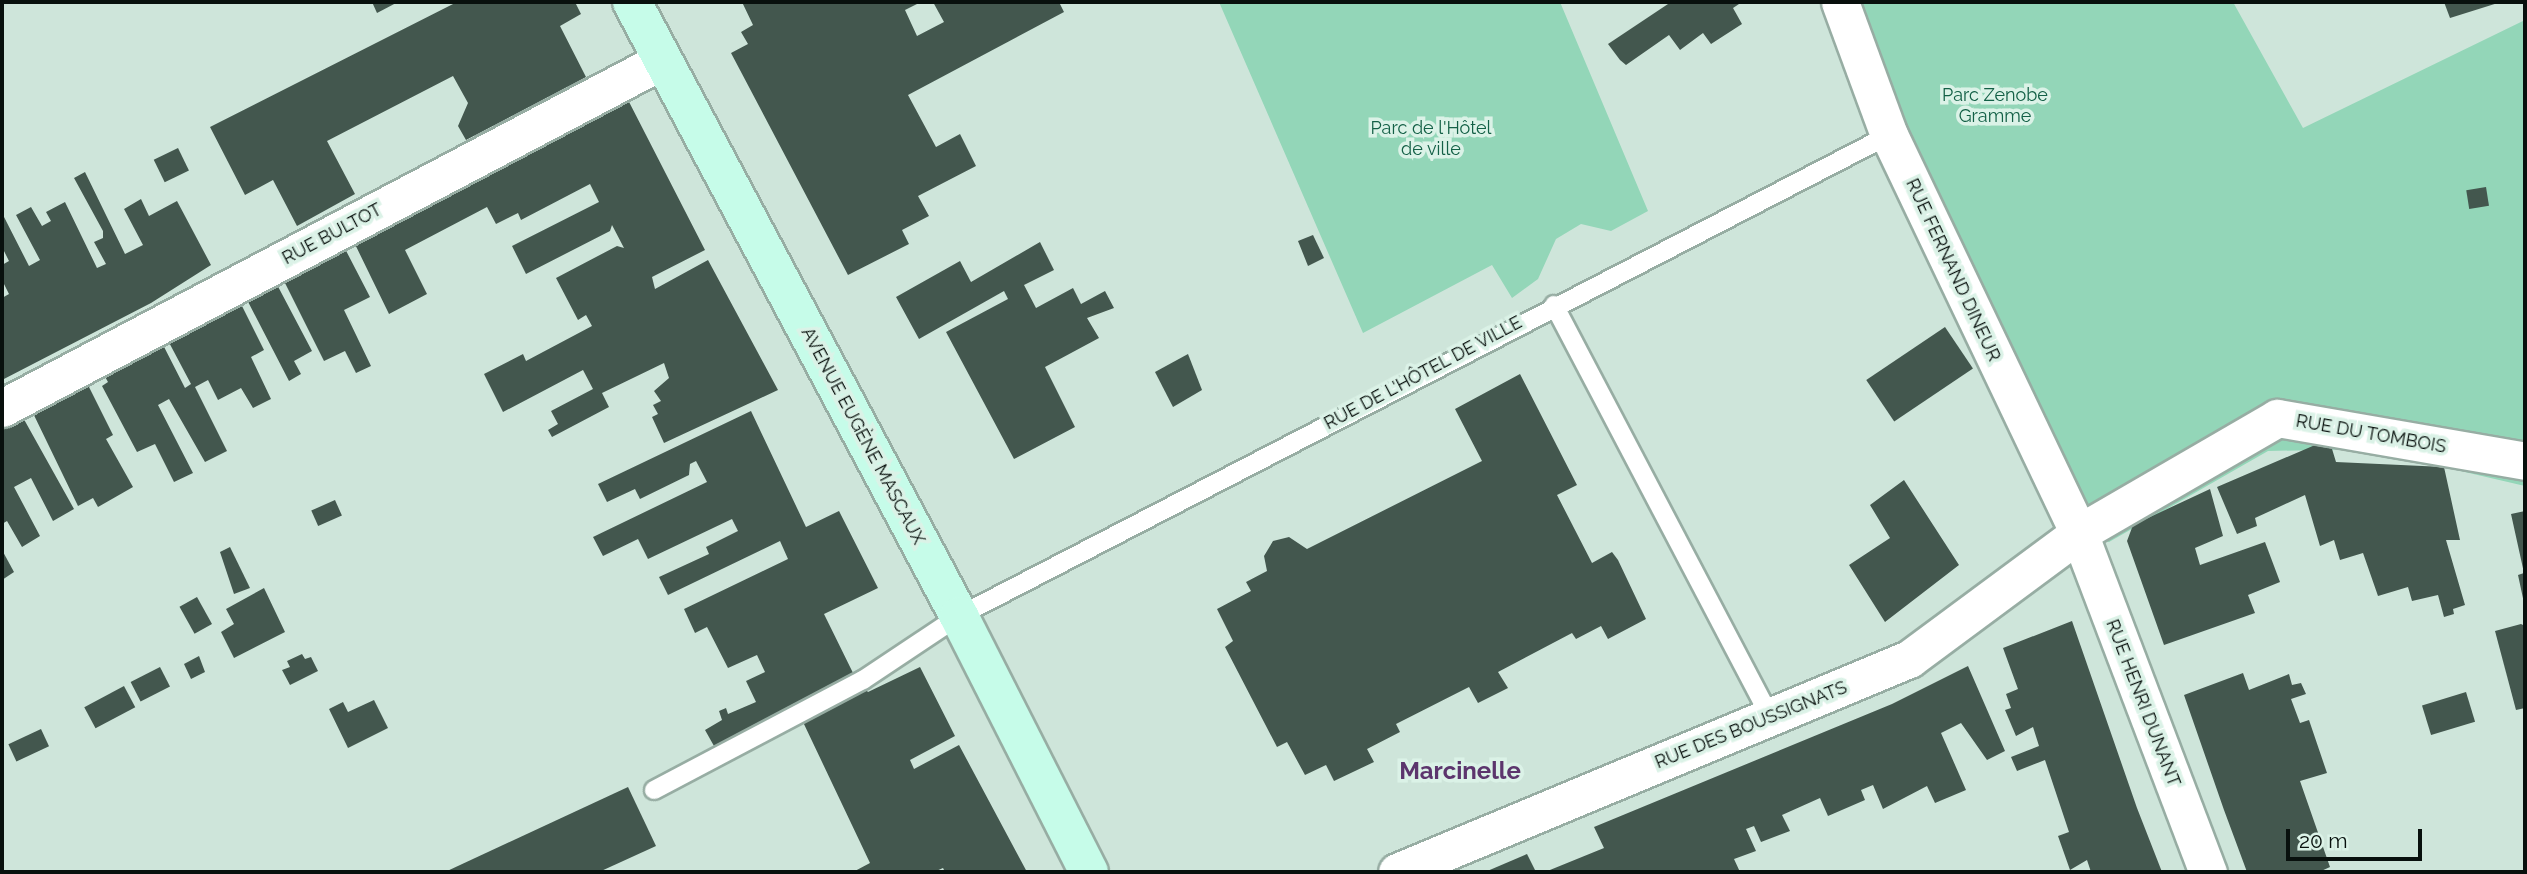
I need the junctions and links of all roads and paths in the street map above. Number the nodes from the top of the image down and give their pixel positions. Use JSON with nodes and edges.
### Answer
{"nodes":[{"id":1,"x":632,"y":2,"type":"edge"},
{"id":2,"x":1839,"y":2,"type":"edge"},
{"id":3,"x":663,"y":60,"type":"junction"},
{"id":4,"x":1889,"y":135,"type":"junction"},
{"id":5,"x":1554,"y":305,"type":"junction"},
{"id":6,"x":2,"y":408,"type":"edge"},
{"id":7,"x":2525,"y":461,"type":"edge"},
{"id":8,"x":2079,"y":533,"type":"junction"},
{"id":9,"x":959,"y":616,"type":"junction"},
{"id":10,"x":1770,"y":717,"type":"junction"},
{"id":11,"x":654,"y":790,"type":"dead end"},
{"id":12,"x":1089,"y":872,"type":"edge"},
{"id":13,"x":1397,"y":872,"type":"edge"},
{"id":14,"x":2208,"y":872,"type":"edge"}],
"edges":[{"from":1,"to":3,"type":"main road","name":"AVENUE EUGÈNE MASCAUX"},
{"from":2,"to":4,"type":"street","name":"RUE FERNAND DINEUR"},
{"from":3,"to":6,"type":"street","name":"RUE BULTOT"},
{"from":3,"to":9,"type":"main road","name":"AVENUE EUGÈNE MASCAUX"},
{"from":4,"to":5,"type":"lane","name":"RUE DE L'HÔTEL DE VILLE"},
{"from":4,"to":8,"type":"street","name":"RUE FERNAND DINEUR"},
{"from":5,"to":9,"type":"lane","name":"RUE DE L'HÔTEL DE VILLE"},
{"from":5,"to":10,"type":"lane"},
{"from":7,"to":8,"type":"street","name":"RUE DU TOMBOIS"},
{"from":8,"to":10,"type":"street","name":"RUE DES BOUSSIGNATS"},
{"from":8,"to":14,"type":"street","name":"RUE HENRI DUNANT"},
{"from":9,"to":11,"type":"lane","name":"RUE DE L'HÔTEL DE VILLE"},
{"from":9,"to":12,"type":"main road","name":"AVENUE EUGÈNE MASCAUX"},
{"from":10,"to":13,"type":"street","name":"RUE DES BOUSSIGNATS"}]}
